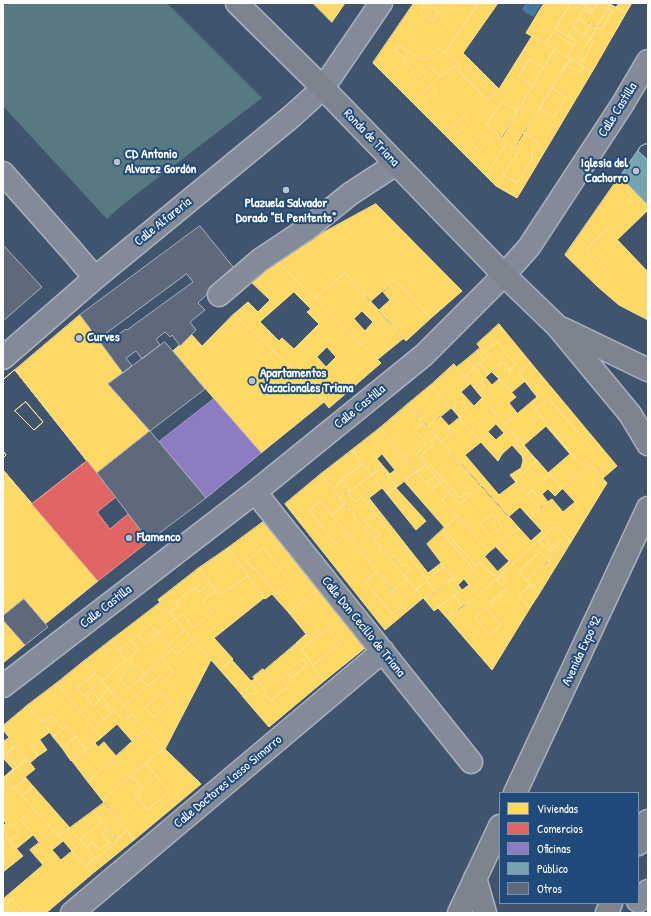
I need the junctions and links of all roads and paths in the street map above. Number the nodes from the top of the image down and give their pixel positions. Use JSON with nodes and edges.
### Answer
{"nodes":[{"id":1,"x":236,"y":3,"type":"edge"},
{"id":2,"x":381,"y":3,"type":"edge"},
{"id":3,"x":648,"y":61,"type":"edge"},
{"id":4,"x":323,"y":88,"type":"junction"},
{"id":5,"x":396,"y":164,"type":"junction"},
{"id":6,"x":3,"y":173,"type":"edge"},
{"id":7,"x":504,"y":275,"type":"junction"},
{"id":8,"x":94,"y":278,"type":"junction"},
{"id":9,"x":219,"y":295,"type":"dead end"},
{"id":10,"x":557,"y":326,"type":"junction"},
{"id":11,"x":3,"y":358,"type":"edge"},
{"id":12,"x":648,"y":370,"type":"edge"},
{"id":13,"x":648,"y":444,"type":"edge"},
{"id":14,"x":255,"y":492,"type":"junction"},
{"id":15,"x":648,"y":508,"type":"edge"},
{"id":16,"x":383,"y":651,"type":"junction"},
{"id":17,"x":3,"y":686,"type":"edge"},
{"id":18,"x":471,"y":762,"type":"dead end"},
{"id":19,"x":515,"y":792,"type":"edge"},
{"id":20,"x":648,"y":821,"type":"edge"},
{"id":21,"x":499,"y":828,"type":"edge"},
{"id":22,"x":639,"y":842,"type":"edge"},
{"id":23,"x":475,"y":878,"type":"junction"},
{"id":24,"x":648,"y":891,"type":"edge"},
{"id":25,"x":639,"y":901,"type":"edge"},
{"id":26,"x":637,"y":904,"type":"edge"},
{"id":27,"x":72,"y":913,"type":"edge"},
{"id":28,"x":459,"y":913,"type":"edge"},
{"id":29,"x":485,"y":913,"type":"edge"},
{"id":30,"x":631,"y":913,"type":"edge"}],
"edges":[{"from":1,"to":4,"type":"main road","name":"Ronda de Triana"},
{"from":2,"to":4,"type":"street","name":"Calle Alfarería"},
{"from":3,"to":7,"type":"street","name":"Calle Castilla"},
{"from":4,"to":5,"type":"main road","name":"Ronda de Triana"},
{"from":4,"to":8,"type":"street","name":"Calle Alfarería"},
{"from":5,"to":7,"type":"main road","name":"Ronda de Triana"},
{"from":5,"to":9,"type":"street"},
{"from":6,"to":8,"type":"street"},
{"from":7,"to":10,"type":"main road","name":"Ronda de Triana"},
{"from":7,"to":14,"type":"street","name":"Calle Castilla"},
{"from":8,"to":11,"type":"street","name":"Calle Alfarería"},
{"from":10,"to":12,"type":"main road"},
{"from":10,"to":13,"type":"main road"},
{"from":14,"to":16,"type":"street","name":"Calle Don Cecilio de Triana"},
{"from":14,"to":17,"type":"street","name":"Calle Castilla"},
{"from":15,"to":19,"type":"main road","name":"Avenida Expo´92"},
{"from":16,"to":18,"type":"street","name":"Calle Don Cecilio de Triana"},
{"from":16,"to":27,"type":"street","name":"Calle Doctores Lasso Simarro"},
{"from":20,"to":22,"type":"main road"},
{"from":21,"to":23,"type":"main road"},
{"from":23,"to":28,"type":"main road"},
{"from":23,"to":29,"type":"main road"},
{"from":24,"to":25,"type":"street"},
{"from":26,"to":30,"type":"street"}]}
